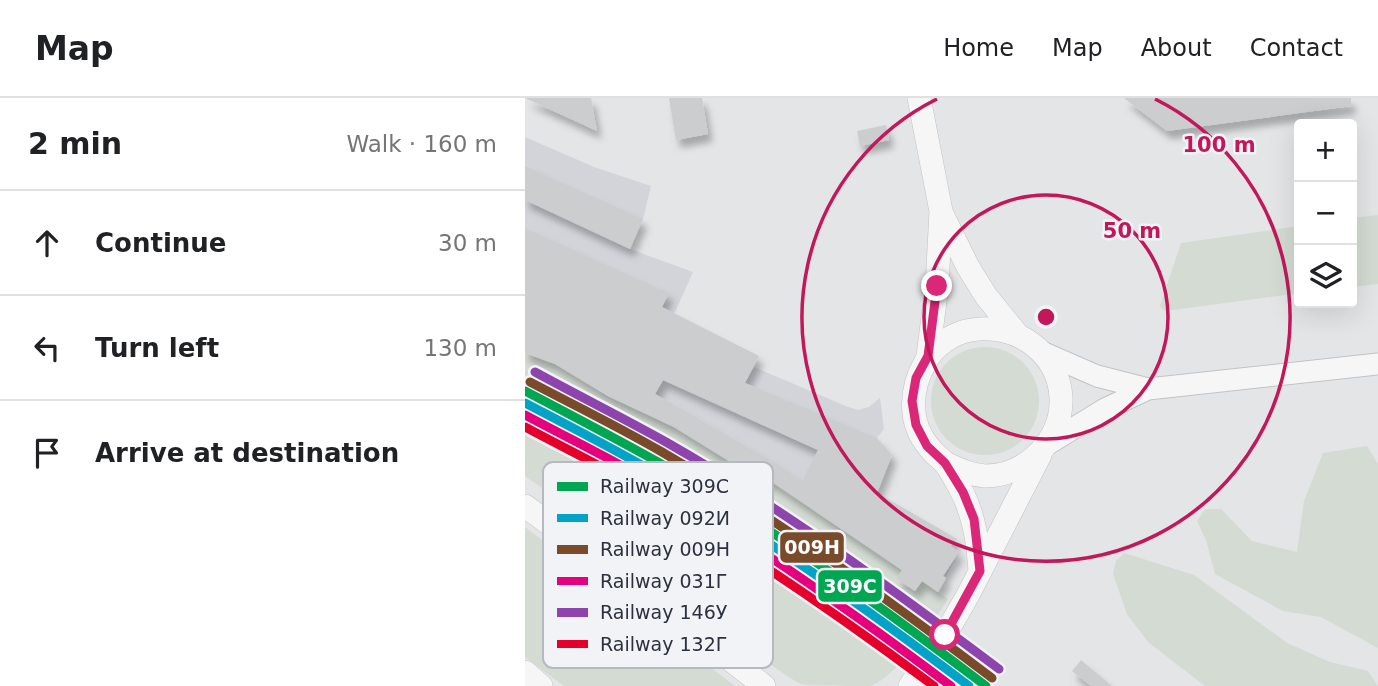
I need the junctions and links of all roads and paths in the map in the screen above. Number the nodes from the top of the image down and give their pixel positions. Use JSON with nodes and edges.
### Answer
{"nodes":[{"id":1,"x":919,"y":98,"type":"edge"},
{"id":2,"x":941,"y":211,"type":"junction"},
{"id":3,"x":1016,"y":333,"type":"junction"},
{"id":4,"x":1042,"y":352,"type":"junction"},
{"id":5,"x":928,"y":356,"type":"junction"},
{"id":6,"x":1378,"y":364,"type":"edge"},
{"id":7,"x":1148,"y":389,"type":"junction"},
{"id":8,"x":1044,"y":448,"type":"junction"},
{"id":9,"x":945,"y":463,"type":"junction"},
{"id":10,"x":525,"y":506,"type":"edge"},
{"id":11,"x":543,"y":519,"type":"edge"},
{"id":12,"x":980,"y":571,"type":"junction"},
{"id":13,"x":741,"y":668,"type":"edge"},
{"id":14,"x":916,"y":676,"type":"edge"},
{"id":15,"x":764,"y":686,"type":"edge"},
{"id":16,"x":892,"y":686,"type":"edge"}],
"edges":[{"from":1,"to":2,"type":"main road"},
{"from":2,"to":3,"type":"main road"},
{"from":2,"to":5,"type":"main road"},
{"from":3,"to":4,"type":"main road"},
{"from":3,"to":5,"type":"main road"},
{"from":4,"to":7,"type":"main road"},
{"from":4,"to":8,"type":"main road"},
{"from":5,"to":9,"type":"main road"},
{"from":6,"to":7,"type":"main road"},
{"from":7,"to":8,"type":"main road"},
{"from":8,"to":9,"type":"main road"},
{"from":8,"to":12,"type":"main road"},
{"from":9,"to":12,"type":"main road"},
{"from":10,"to":11,"type":"main road"},
{"from":12,"to":14,"type":"main road"},
{"from":13,"to":15,"type":"main road"},
{"from":14,"to":16,"type":"main road"}]}
